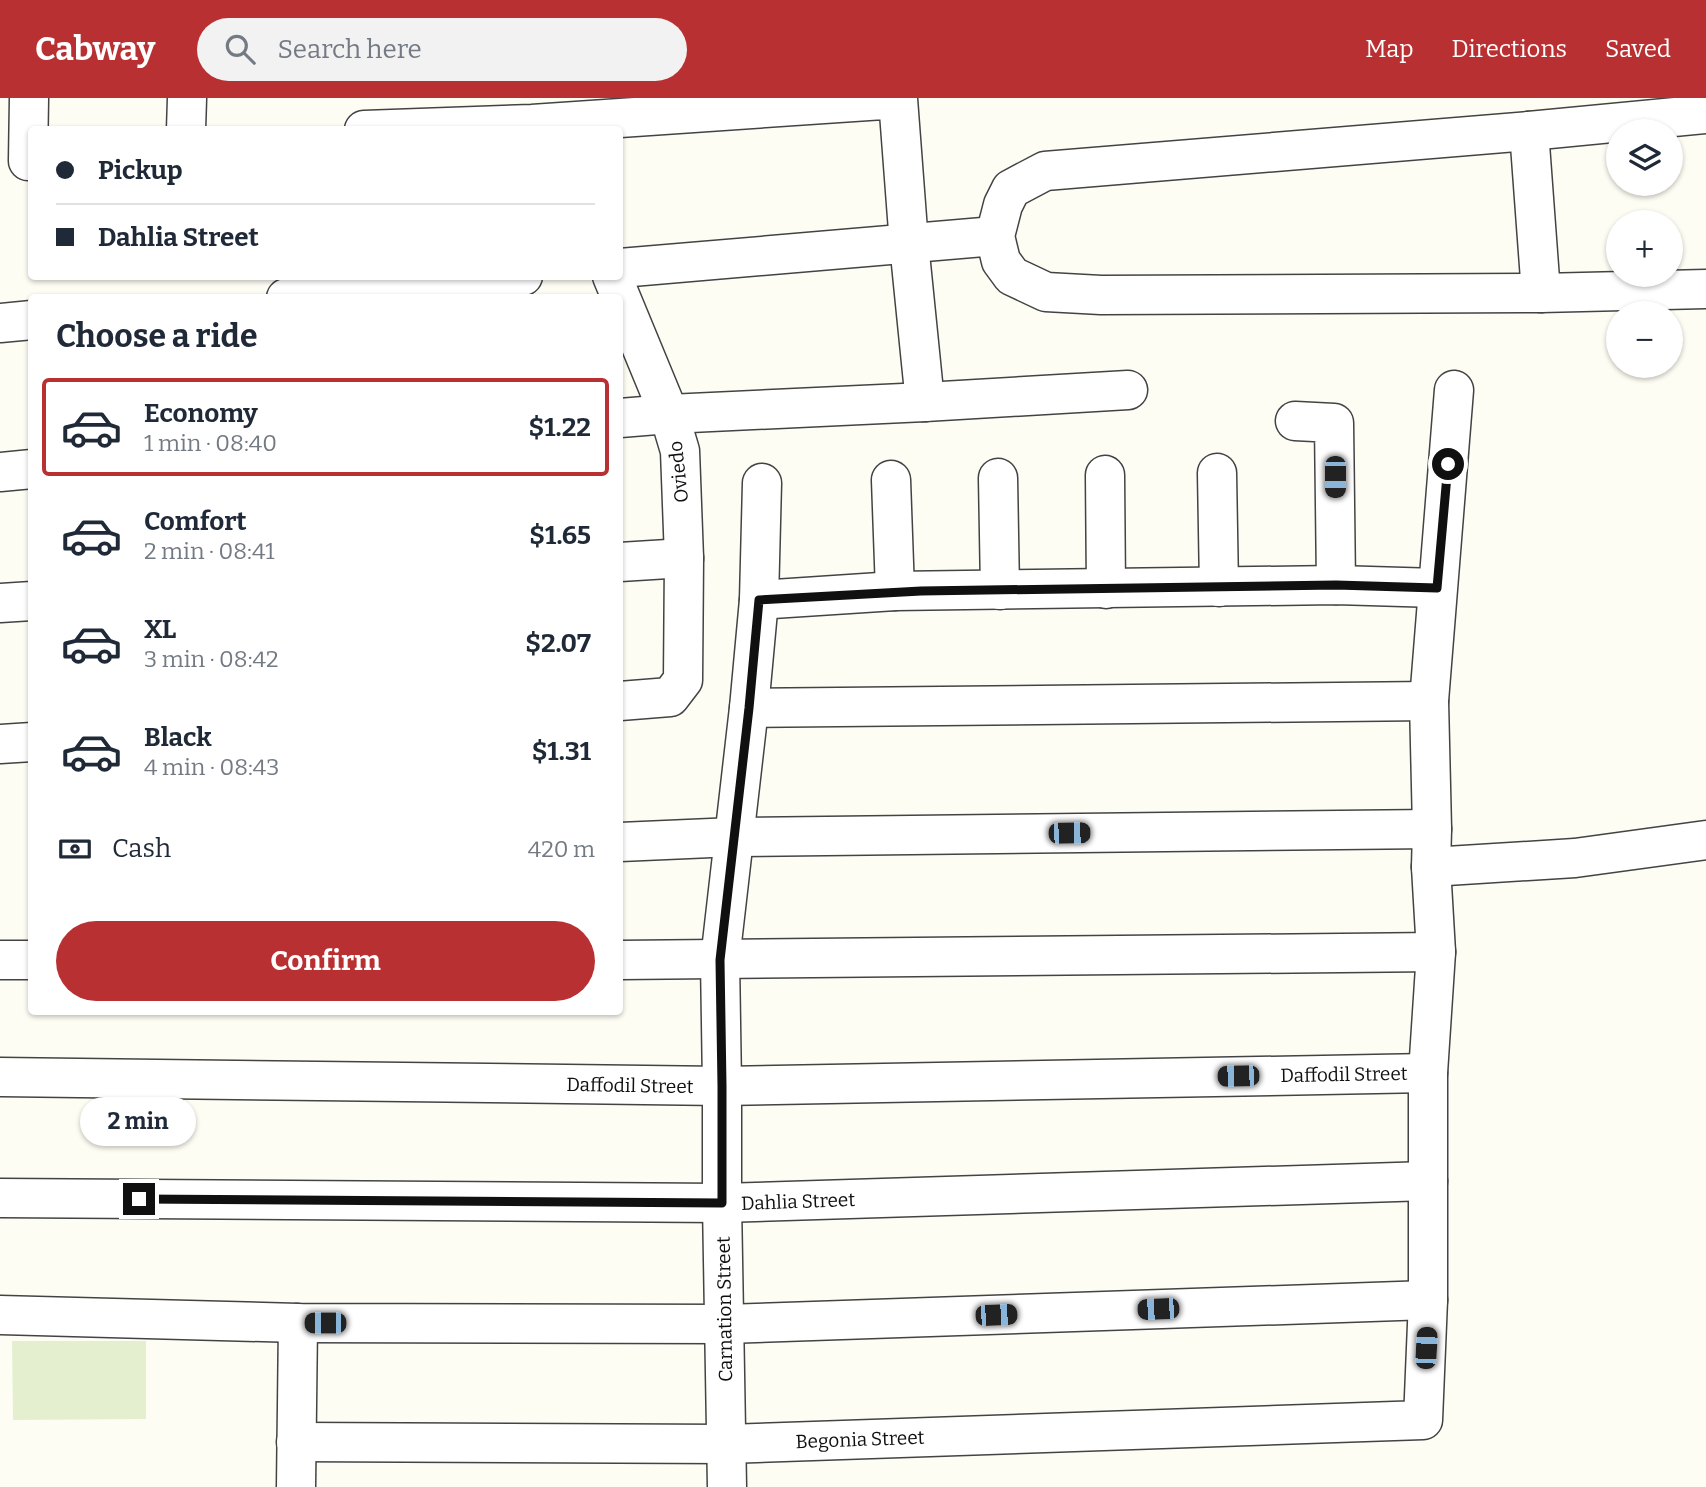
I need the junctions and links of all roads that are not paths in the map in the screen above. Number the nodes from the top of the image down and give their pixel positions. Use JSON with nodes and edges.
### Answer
{"nodes":[{"id":1,"x":29,"y":98,"type":"edge"},
{"id":2,"x":187,"y":98,"type":"edge"},
{"id":3,"x":370,"y":98,"type":"edge"},
{"id":4,"x":1706,"y":114,"type":"edge"},
{"id":5,"x":531,"y":117,"type":"edge"},
{"id":6,"x":186,"y":126,"type":"edge"},
{"id":7,"x":369,"y":126,"type":"edge"},
{"id":8,"x":410,"y":126,"type":"edge"},
{"id":9,"x":1529,"y":131,"type":"junction"},
{"id":10,"x":20,"y":162,"type":"edge"},
{"id":11,"x":995,"y":236,"type":"junction"},
{"id":12,"x":909,"y":244,"type":"junction"},
{"id":13,"x":623,"y":268,"type":"edge"},
{"id":14,"x":480,"y":280,"type":"edge"},
{"id":15,"x":1706,"y":289,"type":"edge"},
{"id":16,"x":1541,"y":293,"type":"junction"},
{"id":17,"x":329,"y":294,"type":"edge"},
{"id":18,"x":623,"y":303,"type":"edge"},
{"id":19,"x":28,"y":320,"type":"edge"},
{"id":20,"x":0,"y":323,"type":"edge"},
{"id":21,"x":1128,"y":390,"type":"dead end"},
{"id":22,"x":1454,"y":390,"type":"dead end"},
{"id":23,"x":925,"y":402,"type":"junction"},
{"id":24,"x":669,"y":414,"type":"junction"},
{"id":25,"x":623,"y":418,"type":"edge"},
{"id":26,"x":1295,"y":421,"type":"dead end"},
{"id":27,"x":28,"y":469,"type":"edge"},
{"id":28,"x":0,"y":472,"type":"edge"},
{"id":29,"x":1217,"y":473,"type":"dead end"},
{"id":30,"x":1105,"y":475,"type":"dead end"},
{"id":31,"x":998,"y":478,"type":"dead end"},
{"id":32,"x":891,"y":480,"type":"dead end"},
{"id":33,"x":762,"y":483,"type":"dead end"},
{"id":34,"x":684,"y":558,"type":"junction"},
{"id":35,"x":623,"y":562,"type":"edge"},
{"id":36,"x":1336,"y":585,"type":"junction"},
{"id":37,"x":1219,"y":587,"type":"junction"},
{"id":38,"x":1437,"y":588,"type":"junction"},
{"id":39,"x":1106,"y":589,"type":"junction"},
{"id":40,"x":1000,"y":590,"type":"junction"},
{"id":41,"x":895,"y":592,"type":"junction"},
{"id":42,"x":759,"y":600,"type":"junction"},
{"id":43,"x":28,"y":601,"type":"edge"},
{"id":44,"x":0,"y":603,"type":"edge"},
{"id":45,"x":623,"y":701,"type":"edge"},
{"id":46,"x":1429,"y":701,"type":"junction"},
{"id":47,"x":749,"y":708,"type":"junction"},
{"id":48,"x":28,"y":742,"type":"edge"},
{"id":49,"x":0,"y":744,"type":"edge"},
{"id":50,"x":1432,"y":829,"type":"junction"},
{"id":51,"x":734,"y":837,"type":"junction"},
{"id":52,"x":1706,"y":840,"type":"edge"},
{"id":53,"x":623,"y":842,"type":"edge"},
{"id":54,"x":1431,"y":867,"type":"junction"},
{"id":55,"x":1436,"y":952,"type":"junction"},
{"id":56,"x":0,"y":960,"type":"edge"},
{"id":57,"x":28,"y":960,"type":"edge"},
{"id":58,"x":623,"y":960,"type":"edge"},
{"id":59,"x":720,"y":960,"type":"junction"},
{"id":60,"x":1428,"y":1073,"type":"junction"},
{"id":61,"x":0,"y":1077,"type":"edge"},
{"id":62,"x":722,"y":1086,"type":"junction"},
{"id":63,"x":1428,"y":1181,"type":"junction"},
{"id":64,"x":0,"y":1198,"type":"edge"},
{"id":65,"x":722,"y":1203,"type":"junction"},
{"id":66,"x":1428,"y":1300,"type":"junction"},
{"id":67,"x":0,"y":1315,"type":"edge"},
{"id":68,"x":298,"y":1323,"type":"junction"},
{"id":69,"x":725,"y":1324,"type":"junction"},
{"id":70,"x":296,"y":1442,"type":"junction"},
{"id":71,"x":727,"y":1444,"type":"junction"},
{"id":72,"x":296,"y":1487,"type":"edge"},
{"id":73,"x":727,"y":1487,"type":"edge"}],
"edges":[{"from":1,"to":10,"type":"street"},
{"from":2,"to":6,"type":"street"},
{"from":3,"to":7,"type":"street"},
{"from":4,"to":9,"type":"street"},
{"from":5,"to":8,"type":"street"},
{"from":5,"to":12,"type":"street"},
{"from":9,"to":11,"type":"street"},
{"from":9,"to":16,"type":"street"},
{"from":11,"to":12,"type":"street"},
{"from":11,"to":16,"type":"street"},
{"from":12,"to":13,"type":"street"},
{"from":12,"to":23,"type":"street"},
{"from":14,"to":17,"type":"street"},
{"from":15,"to":16,"type":"street"},
{"from":18,"to":24,"type":"street","name":"Oviedo"},
{"from":19,"to":20,"type":"street"},
{"from":21,"to":23,"type":"street"},
{"from":22,"to":38,"type":"street"},
{"from":23,"to":24,"type":"street"},
{"from":24,"to":25,"type":"street"},
{"from":24,"to":34,"type":"street","name":"Oviedo"},
{"from":26,"to":36,"type":"street"},
{"from":27,"to":28,"type":"street"},
{"from":29,"to":37,"type":"street"},
{"from":30,"to":39,"type":"street"},
{"from":31,"to":40,"type":"street"},
{"from":32,"to":41,"type":"street"},
{"from":33,"to":42,"type":"street","name":"Carnation Street"},
{"from":34,"to":35,"type":"street"},
{"from":34,"to":45,"type":"street","name":"Oviedo"},
{"from":36,"to":37,"type":"street"},
{"from":36,"to":38,"type":"street"},
{"from":37,"to":39,"type":"street"},
{"from":38,"to":46,"type":"street"},
{"from":39,"to":40,"type":"street"},
{"from":40,"to":41,"type":"street"},
{"from":41,"to":42,"type":"street"},
{"from":42,"to":47,"type":"street","name":"Carnation Street"},
{"from":43,"to":44,"type":"street"},
{"from":46,"to":47,"type":"street"},
{"from":46,"to":50,"type":"street"},
{"from":47,"to":51,"type":"street","name":"Carnation Street"},
{"from":48,"to":49,"type":"street"},
{"from":50,"to":51,"type":"street"},
{"from":50,"to":54,"type":"street"},
{"from":51,"to":53,"type":"street"},
{"from":51,"to":59,"type":"street","name":"Carnation Street"},
{"from":52,"to":54,"type":"street"},
{"from":54,"to":55,"type":"street"},
{"from":55,"to":59,"type":"street"},
{"from":55,"to":60,"type":"street"},
{"from":56,"to":57,"type":"street"},
{"from":58,"to":59,"type":"street"},
{"from":59,"to":62,"type":"street","name":"Carnation Street"},
{"from":60,"to":62,"type":"street","name":"Daffodil Street"},
{"from":60,"to":63,"type":"street"},
{"from":61,"to":62,"type":"street","name":"Daffodil Street"},
{"from":62,"to":65,"type":"street","name":"Carnation Street"},
{"from":63,"to":65,"type":"street","name":"Dahlia Street"},
{"from":63,"to":66,"type":"street"},
{"from":64,"to":65,"type":"street","name":"Dahlia Street"},
{"from":65,"to":69,"type":"street","name":"Carnation Street"},
{"from":66,"to":69,"type":"street"},
{"from":66,"to":71,"type":"street","name":"Begonia Street"},
{"from":67,"to":68,"type":"street"},
{"from":68,"to":69,"type":"street"},
{"from":68,"to":70,"type":"street"},
{"from":69,"to":71,"type":"street","name":"Carnation Street"},
{"from":70,"to":71,"type":"street","name":"Begonia Street"},
{"from":70,"to":72,"type":"street"},
{"from":71,"to":73,"type":"street","name":"Carnation Street"}]}
